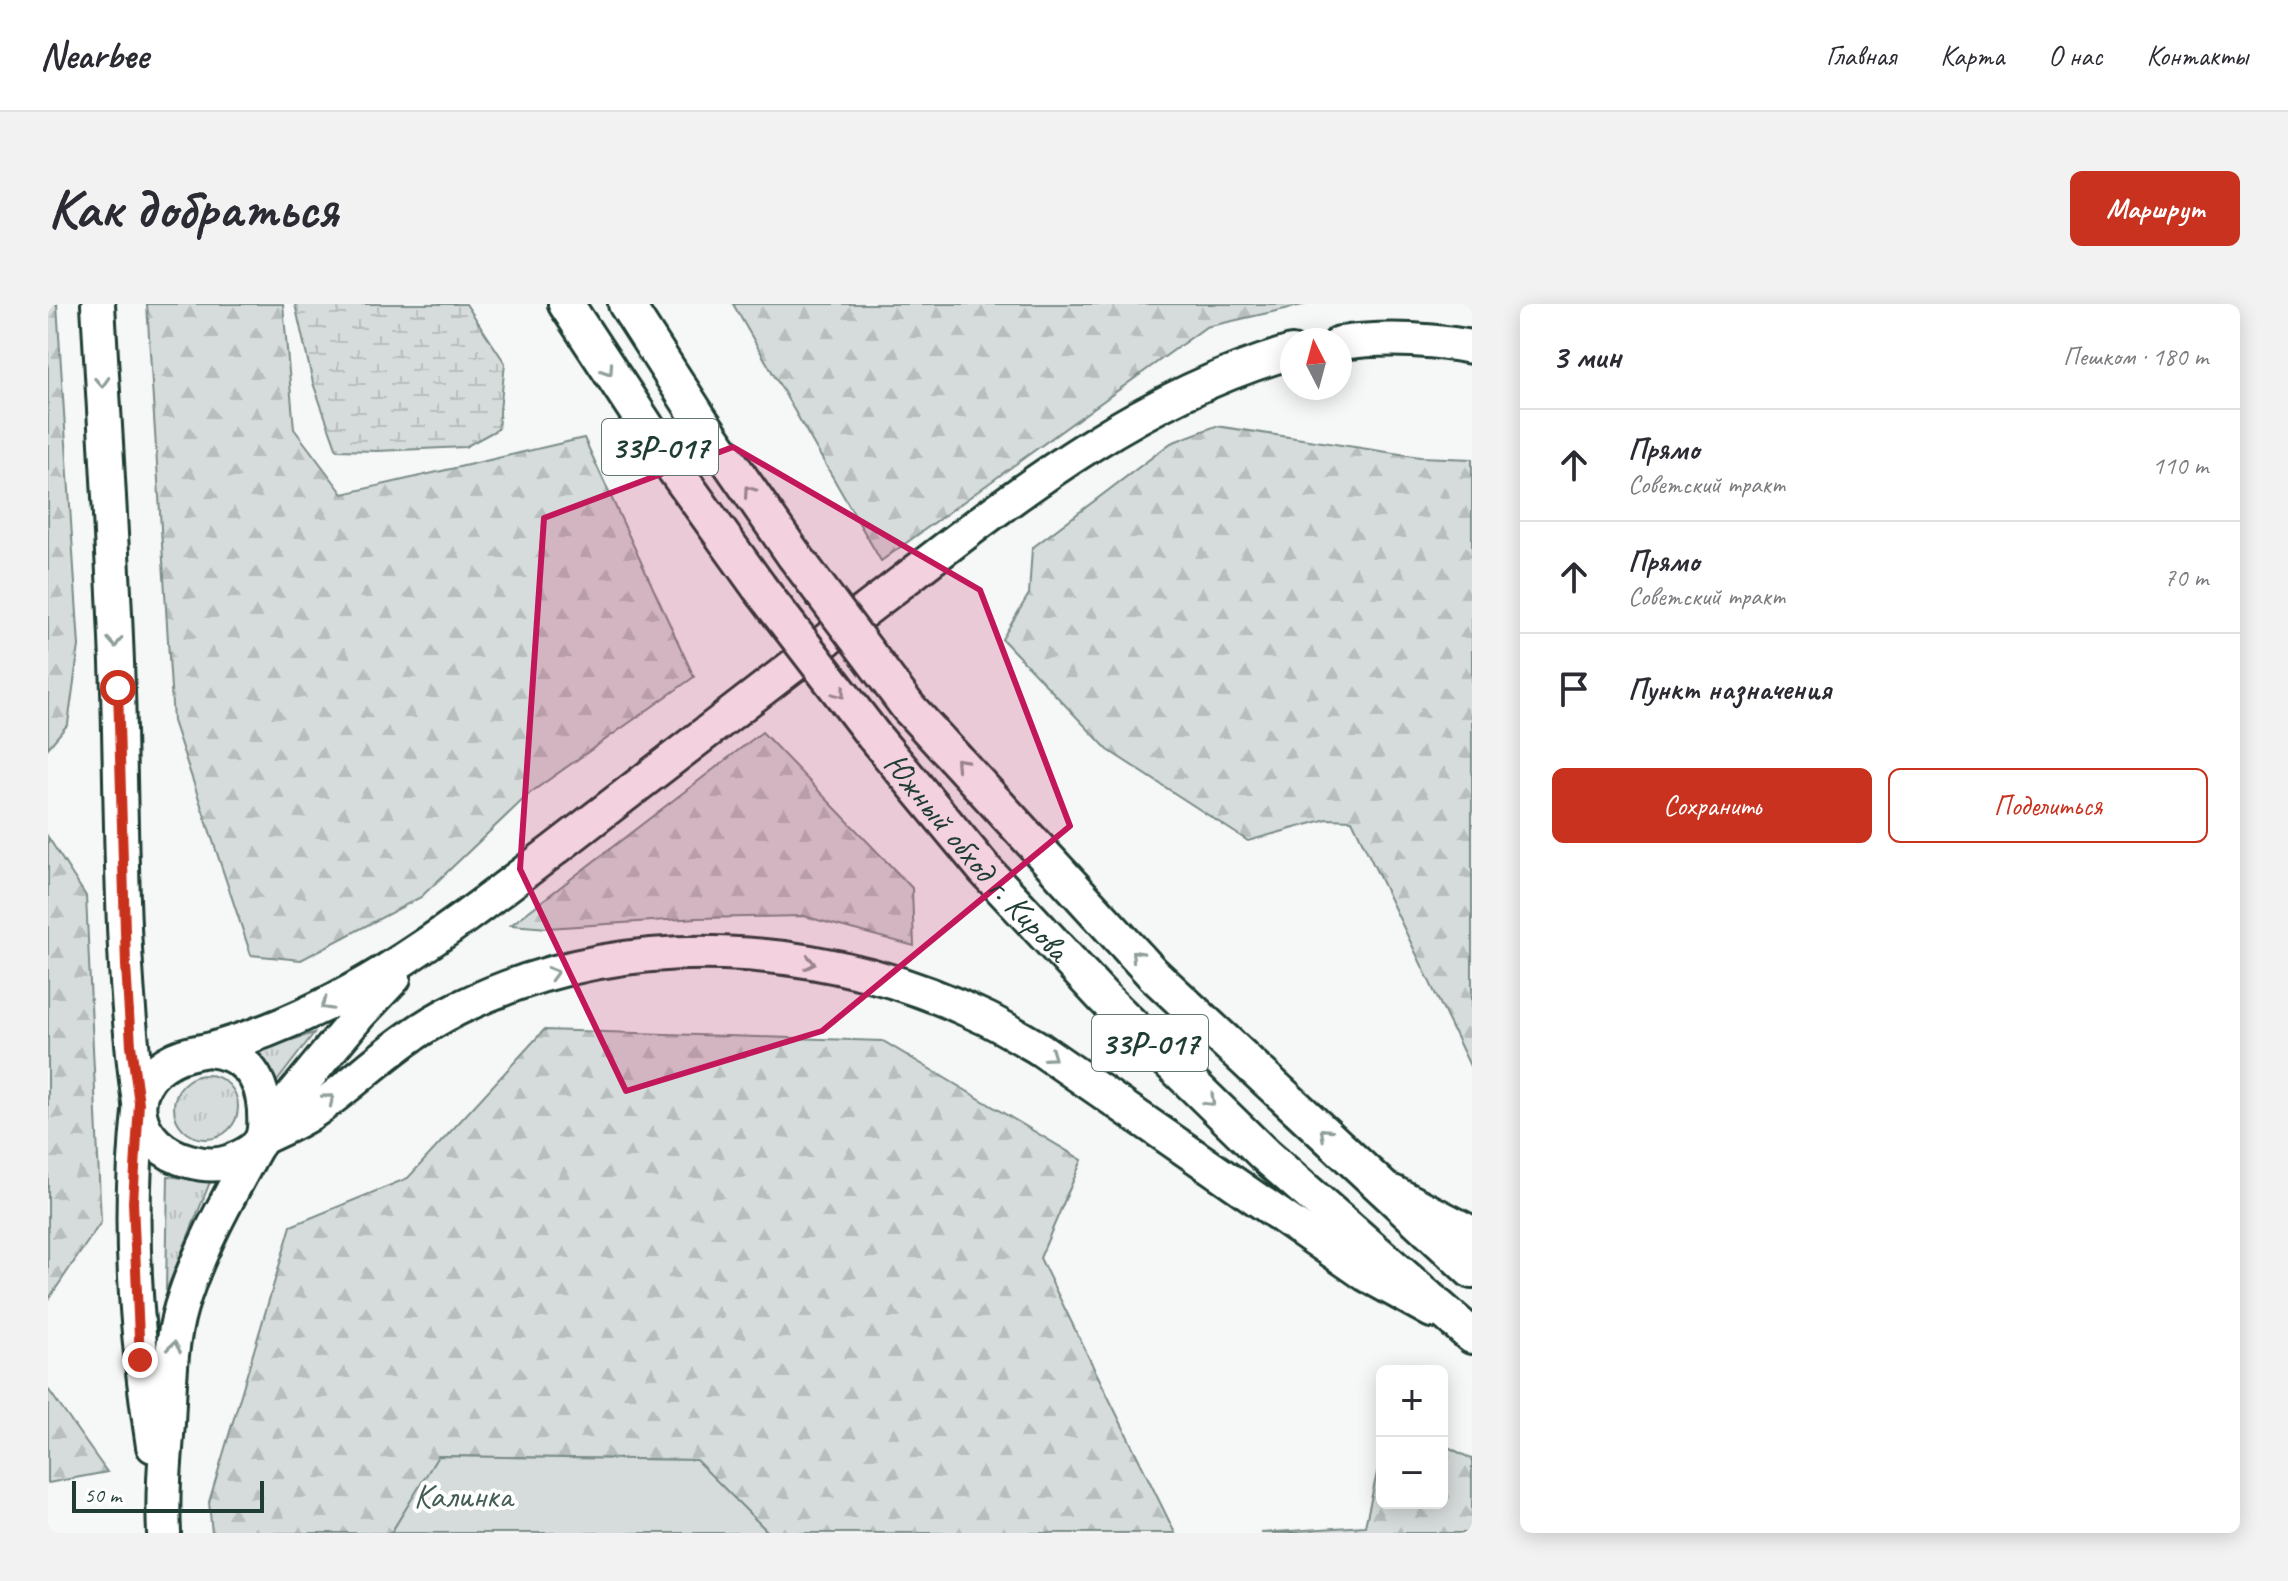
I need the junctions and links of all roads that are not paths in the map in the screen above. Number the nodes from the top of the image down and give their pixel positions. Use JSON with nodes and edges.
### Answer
{"nodes":[{"id":1,"x":98,"y":304,"type":"edge"},
{"id":2,"x":566,"y":304,"type":"edge"},
{"id":3,"x":626,"y":304,"type":"edge"},
{"id":4,"x":1352,"y":342,"type":"edge"},
{"id":5,"x":1472,"y":347,"type":"edge"},
{"id":6,"x":1280,"y":355,"type":"edge"},
{"id":7,"x":418,"y":952,"type":"junction"},
{"id":8,"x":208,"y":1050,"type":"junction"},
{"id":9,"x":139,"y":1107,"type":"junction"},
{"id":10,"x":261,"y":1138,"type":"junction"},
{"id":11,"x":1382,"y":1186,"type":"junction"},
{"id":12,"x":1472,"y":1233,"type":"edge"},
{"id":13,"x":1472,"y":1271,"type":"edge"},
{"id":14,"x":1464,"y":1330,"type":"edge"},
{"id":15,"x":163,"y":1520,"type":"edge"}],
"edges":[{"from":1,"to":9,"type":"main road","one_way":true},
{"from":2,"to":14,"type":"highway","name":"Южный обход г. Кирова","number":"33Р-017","one_way":true,"bridge":true},
{"from":11,"to":3,"type":"highway","name":"Южный обход г. Кирова","number":"33Р-017","one_way":true,"bridge":true},
{"from":4,"to":5,"type":"main road"},
{"from":6,"to":7,"type":"main road"},
{"from":7,"to":8,"type":"main road","one_way":true},
{"from":7,"to":10,"type":"main road"},
{"from":8,"to":9,"type":"main road"},
{"from":8,"to":10,"type":"main road"},
{"from":9,"to":10,"type":"main road"},
{"from":9,"to":15,"type":"main road"},
{"from":10,"to":14,"type":"main road","one_way":true},
{"from":15,"to":10,"type":"main road","one_way":true},
{"from":11,"to":12,"type":"main road"},
{"from":11,"to":13,"type":"highway","name":"Южный обход г. Кирова","number":"33Р-017"}]}
